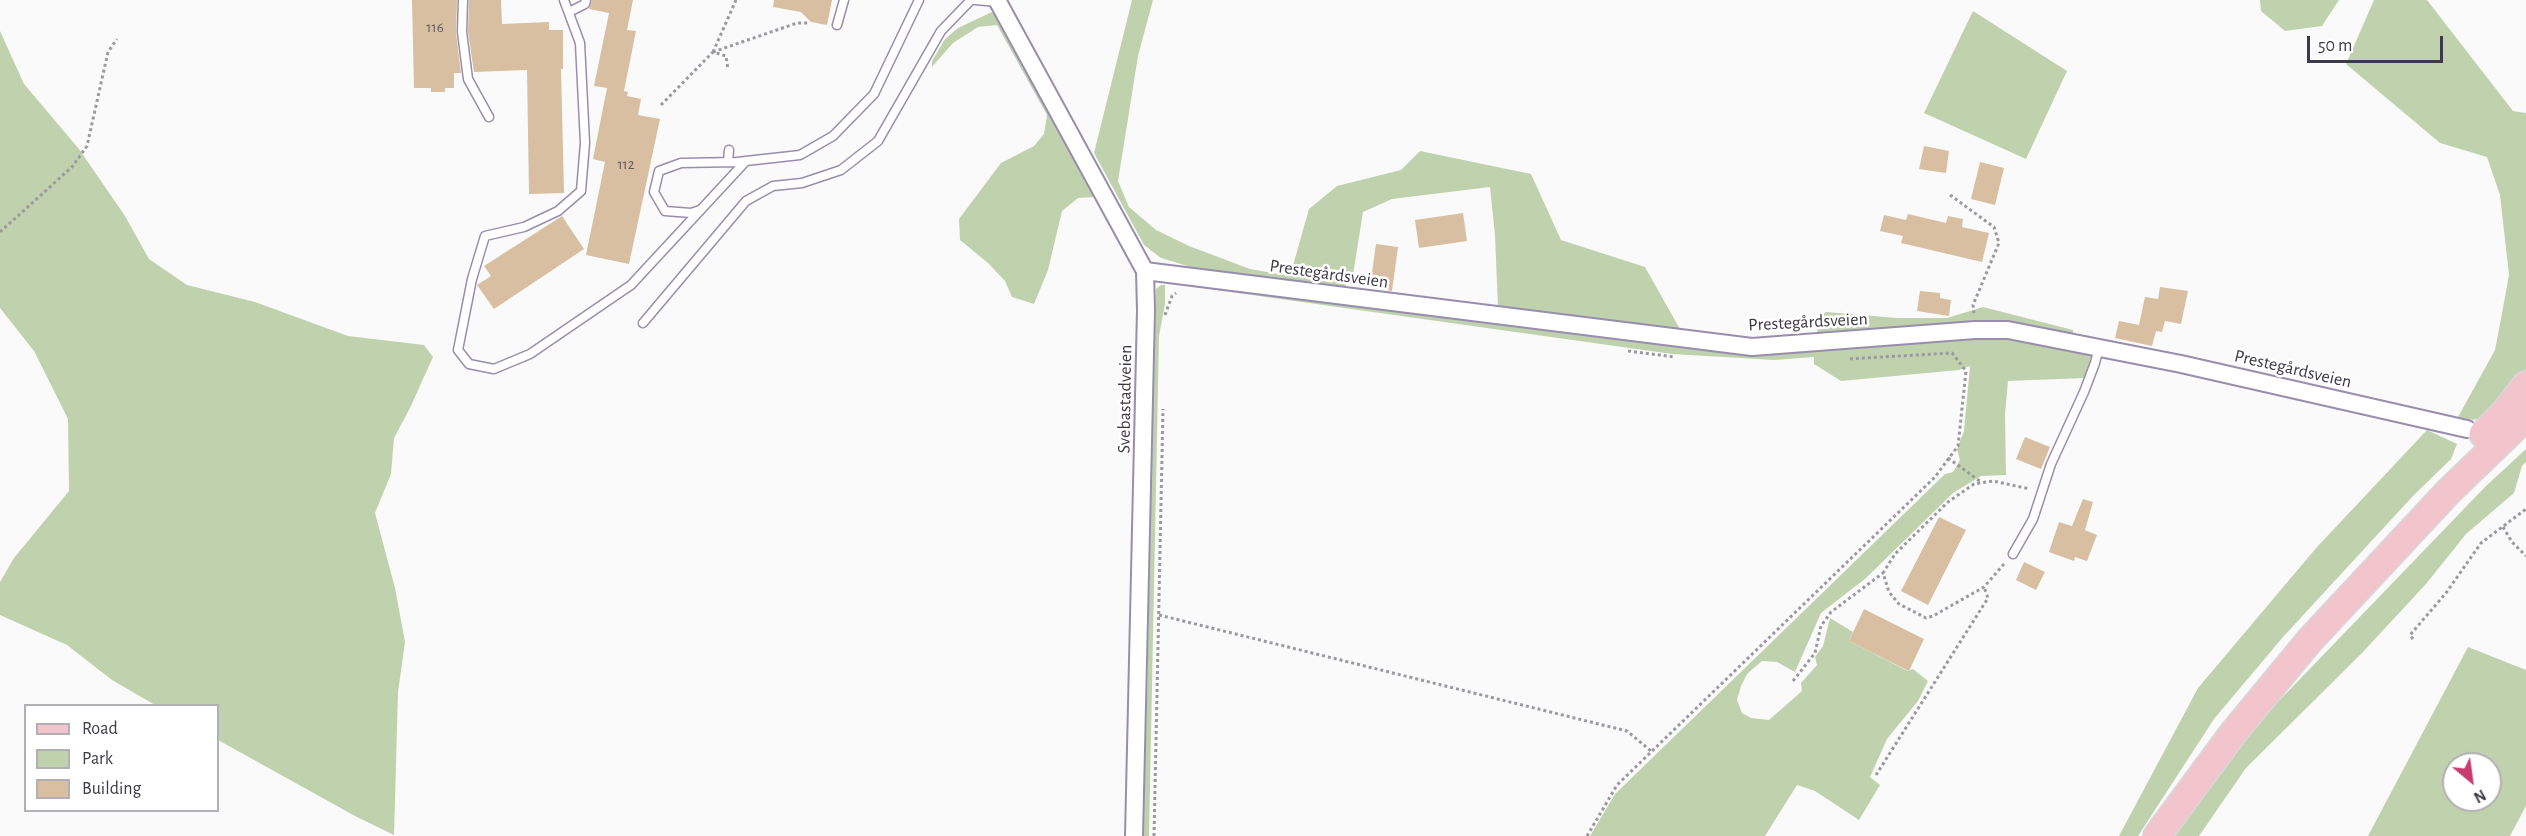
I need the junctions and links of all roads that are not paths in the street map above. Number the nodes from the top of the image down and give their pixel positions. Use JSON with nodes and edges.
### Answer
{"nodes":[{"id":1,"x":463,"y":0,"type":"edge"},
{"id":2,"x":564,"y":0,"type":"edge"},
{"id":3,"x":586,"y":0,"type":"edge"},
{"id":4,"x":844,"y":0,"type":"edge"},
{"id":5,"x":919,"y":0,"type":"edge"},
{"id":6,"x":973,"y":0,"type":"edge"},
{"id":7,"x":998,"y":1,"type":"edge"},
{"id":8,"x":569,"y":12,"type":"junction"},
{"id":9,"x":837,"y":25,"type":"dead end"},
{"id":10,"x":489,"y":117,"type":"dead end"},
{"id":11,"x":729,"y":150,"type":"dead end"},
{"id":12,"x":746,"y":161,"type":"junction"},
{"id":13,"x":728,"y":162,"type":"junction"},
{"id":14,"x":702,"y":210,"type":"junction"},
{"id":15,"x":1145,"y":271,"type":"junction"},
{"id":16,"x":643,"y":323,"type":"dead end"},
{"id":17,"x":2099,"y":347,"type":"junction"},
{"id":18,"x":2526,"y":385,"type":"edge"},
{"id":19,"x":2526,"y":417,"type":"edge"},
{"id":20,"x":2467,"y":429,"type":"dead end"},
{"id":21,"x":2526,"y":437,"type":"edge"},
{"id":22,"x":2409,"y":531,"type":"junction"},
{"id":23,"x":2013,"y":554,"type":"road end"},
{"id":24,"x":1134,"y":836,"type":"edge"},
{"id":25,"x":2157,"y":836,"type":"edge"}],
"edges":[{"from":1,"to":10,"type":"lane"},
{"from":2,"to":8,"type":"lane"},
{"from":3,"to":8,"type":"lane"},
{"from":4,"to":9,"type":"lane"},
{"from":5,"to":12,"type":"lane"},
{"from":6,"to":7,"type":"lane"},
{"from":6,"to":16,"type":"lane"},
{"from":7,"to":15,"type":"street","name":"Svebastadveien"},
{"from":8,"to":14,"type":"lane"},
{"from":11,"to":13,"type":"lane"},
{"from":12,"to":13,"type":"lane"},
{"from":12,"to":14,"type":"lane"},
{"from":13,"to":14,"type":"lane"},
{"from":15,"to":17,"type":"street","name":"Prestegårdsveien"},
{"from":15,"to":24,"type":"street","name":"Svebastadveien"},
{"from":17,"to":20,"type":"street","name":"Prestegårdsveien"},
{"from":17,"to":23,"type":"lane"},
{"from":18,"to":22,"type":"main road"},
{"from":19,"to":22,"type":"main road"},
{"from":21,"to":22,"type":"main road"},
{"from":22,"to":25,"type":"main road"}]}
